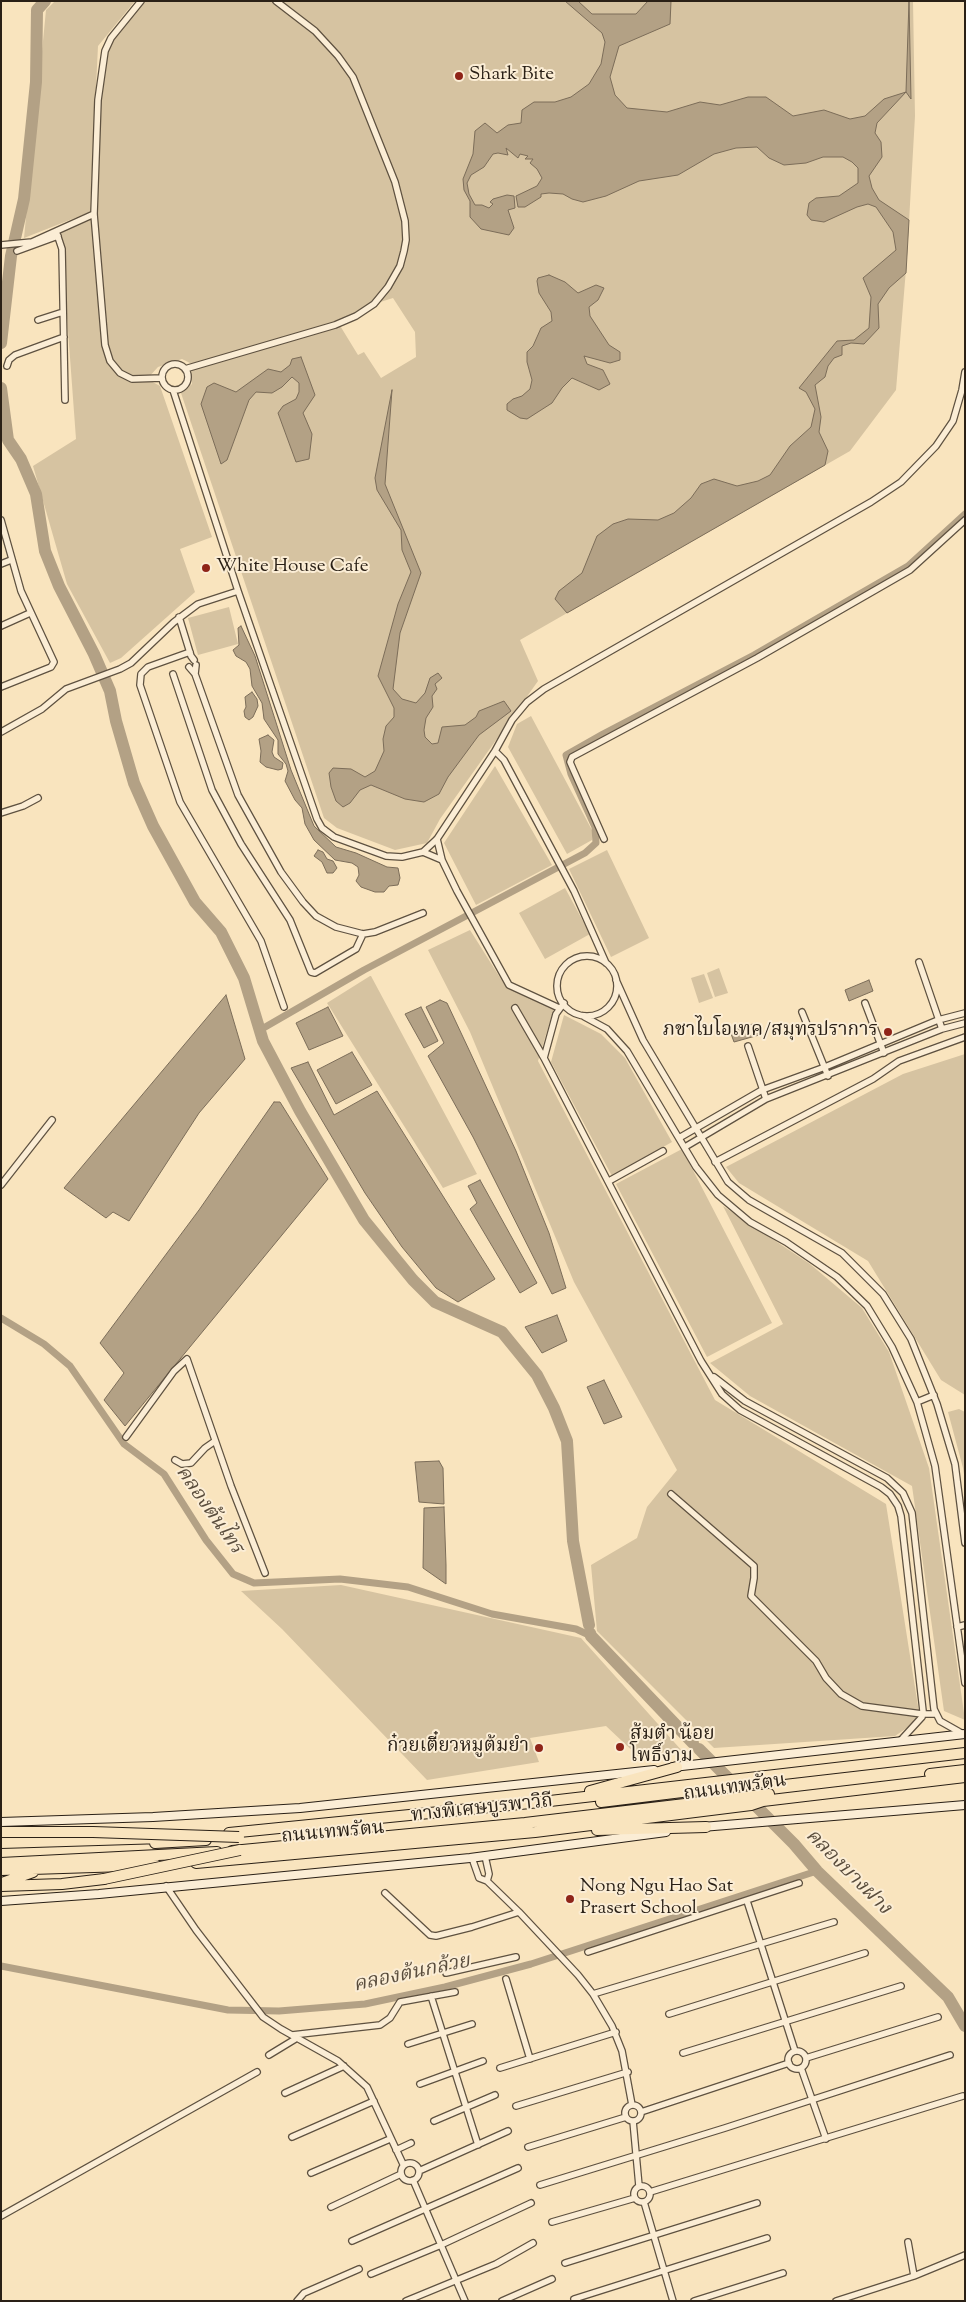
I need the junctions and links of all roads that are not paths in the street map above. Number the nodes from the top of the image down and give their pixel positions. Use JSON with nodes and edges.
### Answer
{"nodes":[{"id":1,"x":141,"y":1,"type":"edge"},
{"id":2,"x":276,"y":1,"type":"edge"},
{"id":3,"x":94,"y":214,"type":"junction"},
{"id":4,"x":57,"y":233,"type":"junction"},
{"id":5,"x":3,"y":245,"type":"edge"},
{"id":6,"x":17,"y":251,"type":"dead end"},
{"id":7,"x":63,"y":312,"type":"junction"},
{"id":8,"x":38,"y":320,"type":"dead end"},
{"id":9,"x":64,"y":337,"type":"junction"},
{"id":10,"x":7,"y":366,"type":"dead end"},
{"id":11,"x":185,"y":369,"type":"junction"},
{"id":12,"x":965,"y":372,"type":"edge"},
{"id":13,"x":162,"y":378,"type":"junction"},
{"id":14,"x":173,"y":390,"type":"junction"},
{"id":15,"x":65,"y":400,"type":"dead end"},
{"id":16,"x":1,"y":520,"type":"edge"},
{"id":17,"x":965,"y":520,"type":"edge"},
{"id":18,"x":11,"y":560,"type":"junction"},
{"id":19,"x":1,"y":564,"type":"edge"},
{"id":20,"x":238,"y":591,"type":"junction"},
{"id":21,"x":30,"y":614,"type":"junction"},
{"id":22,"x":179,"y":617,"type":"junction"},
{"id":23,"x":1,"y":626,"type":"edge"},
{"id":24,"x":191,"y":660,"type":"junction"},
{"id":25,"x":174,"y":674,"type":"dead end"},
{"id":26,"x":1,"y":687,"type":"edge"},
{"id":27,"x":1,"y":732,"type":"edge"},
{"id":28,"x":496,"y":751,"type":"junction"},
{"id":29,"x":38,"y":798,"type":"dead end"},
{"id":30,"x":1,"y":812,"type":"edge"},
{"id":31,"x":438,"y":839,"type":"junction"},
{"id":32,"x":604,"y":839,"type":"dead end"},
{"id":33,"x":423,"y":852,"type":"junction"},
{"id":34,"x":442,"y":860,"type":"junction"},
{"id":35,"x":423,"y":913,"type":"dead end"},
{"id":36,"x":363,"y":934,"type":"junction"},
{"id":37,"x":919,"y":962,"type":"dead end"},
{"id":38,"x":606,"y":963,"type":"junction"},
{"id":39,"x":616,"y":980,"type":"junction"},
{"id":40,"x":864,"y":1003,"type":"dead end"},
{"id":41,"x":562,"y":1006,"type":"junction"},
{"id":42,"x":284,"y":1007,"type":"dead end"},
{"id":43,"x":515,"y":1008,"type":"dead end"},
{"id":44,"x":802,"y":1012,"type":"dead end"},
{"id":45,"x":965,"y":1013,"type":"edge"},
{"id":46,"x":583,"y":1016,"type":"junction"},
{"id":47,"x":938,"y":1020,"type":"junction"},
{"id":48,"x":965,"y":1023,"type":"edge"},
{"id":49,"x":942,"y":1029,"type":"junction"},
{"id":50,"x":965,"y":1037,"type":"edge"},
{"id":51,"x":880,"y":1044,"type":"junction"},
{"id":52,"x":748,"y":1046,"type":"dead end"},
{"id":53,"x":884,"y":1053,"type":"junction"},
{"id":54,"x":544,"y":1058,"type":"junction"},
{"id":55,"x":825,"y":1067,"type":"junction"},
{"id":56,"x":828,"y":1076,"type":"junction"},
{"id":57,"x":762,"y":1090,"type":"junction"},
{"id":58,"x":766,"y":1099,"type":"junction"},
{"id":59,"x":52,"y":1120,"type":"dead end"},
{"id":60,"x":696,"y":1129,"type":"junction"},
{"id":61,"x":702,"y":1137,"type":"junction"},
{"id":62,"x":679,"y":1138,"type":"junction"},
{"id":63,"x":685,"y":1148,"type":"junction"},
{"id":64,"x":663,"y":1151,"type":"dead end"},
{"id":65,"x":715,"y":1162,"type":"junction"},
{"id":66,"x":609,"y":1181,"type":"junction"},
{"id":67,"x":1,"y":1185,"type":"edge"},
{"id":68,"x":712,"y":1376,"type":"junction"},
{"id":69,"x":934,"y":1395,"type":"junction"},
{"id":70,"x":917,"y":1402,"type":"junction"},
{"id":71,"x":126,"y":1437,"type":"dead end"},
{"id":72,"x":215,"y":1442,"type":"junction"},
{"id":73,"x":175,"y":1460,"type":"dead end"},
{"id":74,"x":671,"y":1494,"type":"dead end"},
{"id":75,"x":965,"y":1543,"type":"edge"},
{"id":76,"x":265,"y":1573,"type":"dead end"},
{"id":77,"x":965,"y":1625,"type":"edge"},
{"id":78,"x":957,"y":1627,"type":"junction"},
{"id":79,"x":965,"y":1684,"type":"edge"},
{"id":80,"x":922,"y":1714,"type":"junction"},
{"id":81,"x":935,"y":1714,"type":"junction"},
{"id":82,"x":964,"y":1734,"type":"edge"},
{"id":83,"x":900,"y":1741,"type":"junction"},
{"id":84,"x":965,"y":1753,"type":"edge"},
{"id":85,"x":965,"y":1758,"type":"edge"},
{"id":86,"x":677,"y":1767,"type":"junction"},
{"id":87,"x":965,"y":1770,"type":"edge"},
{"id":88,"x":965,"y":1777,"type":"edge"},
{"id":89,"x":550,"y":1801,"type":"junction"},
{"id":90,"x":965,"y":1805,"type":"edge"},
{"id":91,"x":1,"y":1822,"type":"edge"},
{"id":92,"x":706,"y":1827,"type":"junction"},
{"id":93,"x":1,"y":1832,"type":"edge"},
{"id":94,"x":535,"y":1832,"type":"junction"},
{"id":95,"x":240,"y":1838,"type":"junction"},
{"id":96,"x":1,"y":1843,"type":"edge"},
{"id":97,"x":1,"y":1849,"type":"edge"},
{"id":98,"x":240,"y":1850,"type":"junction"},
{"id":99,"x":486,"y":1856,"type":"junction"},
{"id":100,"x":472,"y":1858,"type":"junction"},
{"id":101,"x":1,"y":1863,"type":"edge"},
{"id":102,"x":41,"y":1869,"type":"junction"},
{"id":103,"x":1,"y":1870,"type":"edge"},
{"id":104,"x":487,"y":1881,"type":"junction"},
{"id":105,"x":799,"y":1883,"type":"dead end"},
{"id":106,"x":1,"y":1884,"type":"edge"},
{"id":107,"x":166,"y":1886,"type":"junction"},
{"id":108,"x":385,"y":1893,"type":"dead end"},
{"id":109,"x":1,"y":1900,"type":"edge"},
{"id":110,"x":747,"y":1901,"type":"junction"},
{"id":111,"x":520,"y":1912,"type":"junction"},
{"id":112,"x":834,"y":1922,"type":"dead end"},
{"id":113,"x":760,"y":1942,"type":"junction"},
{"id":114,"x":588,"y":1952,"type":"dead end"},
{"id":115,"x":864,"y":1953,"type":"dead end"},
{"id":116,"x":516,"y":1957,"type":"dead end"},
{"id":117,"x":446,"y":1973,"type":"dead end"},
{"id":118,"x":506,"y":1979,"type":"dead end"},
{"id":119,"x":771,"y":1982,"type":"junction"},
{"id":120,"x":901,"y":1986,"type":"dead end"},
{"id":121,"x":454,"y":1992,"type":"dead end"},
{"id":122,"x":593,"y":1994,"type":"junction"},
{"id":123,"x":431,"y":1996,"type":"junction"},
{"id":124,"x":669,"y":2014,"type":"dead end"},
{"id":125,"x":938,"y":2017,"type":"dead end"},
{"id":126,"x":784,"y":2022,"type":"junction"},
{"id":127,"x":472,"y":2024,"type":"dead end"},
{"id":128,"x":616,"y":2032,"type":"junction"},
{"id":129,"x":444,"y":2034,"type":"junction"},
{"id":130,"x":295,"y":2036,"type":"junction"},
{"id":131,"x":408,"y":2044,"type":"dead end"},
{"id":132,"x":795,"y":2051,"type":"junction"},
{"id":133,"x":684,"y":2053,"type":"dead end"},
{"id":134,"x":269,"y":2055,"type":"dead end"},
{"id":135,"x":950,"y":2055,"type":"dead end"},
{"id":136,"x":806,"y":2058,"type":"junction"},
{"id":137,"x":530,"y":2059,"type":"junction"},
{"id":138,"x":483,"y":2061,"type":"dead end"},
{"id":139,"x":789,"y":2063,"type":"junction"},
{"id":140,"x":344,"y":2066,"type":"junction"},
{"id":141,"x":500,"y":2068,"type":"dead end"},
{"id":142,"x":801,"y":2068,"type":"junction"},
{"id":143,"x":455,"y":2071,"type":"junction"},
{"id":144,"x":257,"y":2072,"type":"dead end"},
{"id":145,"x":628,"y":2072,"type":"junction"},
{"id":146,"x":420,"y":2084,"type":"dead end"},
{"id":147,"x":285,"y":2092,"type":"dead end"},
{"id":148,"x":495,"y":2095,"type":"dead end"},
{"id":149,"x":964,"y":2096,"type":"edge"},
{"id":150,"x":812,"y":2098,"type":"junction"},
{"id":151,"x":374,"y":2101,"type":"junction"},
{"id":152,"x":632,"y":2105,"type":"junction"},
{"id":153,"x":516,"y":2106,"type":"dead end"},
{"id":154,"x":465,"y":2107,"type":"junction"},
{"id":155,"x":641,"y":2112,"type":"junction"},
{"id":156,"x":626,"y":2117,"type":"junction"},
{"id":157,"x":633,"y":2121,"type":"junction"},
{"id":158,"x":434,"y":2122,"type":"dead end"},
{"id":159,"x":508,"y":2131,"type":"dead end"},
{"id":160,"x":292,"y":2137,"type":"dead end"},
{"id":161,"x":390,"y":2139,"type":"junction"},
{"id":162,"x":826,"y":2139,"type":"junction"},
{"id":163,"x":411,"y":2143,"type":"dead end"},
{"id":164,"x":478,"y":2144,"type":"junction"},
{"id":165,"x":528,"y":2147,"type":"dead end"},
{"id":166,"x":396,"y":2150,"type":"junction"},
{"id":167,"x":636,"y":2154,"type":"junction"},
{"id":168,"x":403,"y":2164,"type":"junction"},
{"id":169,"x":518,"y":2168,"type":"dead end"},
{"id":170,"x":419,"y":2171,"type":"junction"},
{"id":171,"x":311,"y":2173,"type":"dead end"},
{"id":172,"x":400,"y":2174,"type":"junction"},
{"id":173,"x":413,"y":2180,"type":"junction"},
{"id":174,"x":540,"y":2185,"type":"dead end"},
{"id":175,"x":639,"y":2186,"type":"junction"},
{"id":176,"x":650,"y":2192,"type":"junction"},
{"id":177,"x":634,"y":2198,"type":"junction"},
{"id":178,"x":644,"y":2202,"type":"junction"},
{"id":179,"x":530,"y":2203,"type":"dead end"},
{"id":180,"x":757,"y":2203,"type":"dead end"},
{"id":181,"x":331,"y":2207,"type":"dead end"},
{"id":182,"x":425,"y":2208,"type":"junction"},
{"id":183,"x":1,"y":2216,"type":"edge"},
{"id":184,"x":552,"y":2222,"type":"dead end"},
{"id":185,"x":653,"y":2235,"type":"junction"},
{"id":186,"x":767,"y":2238,"type":"dead end"},
{"id":187,"x":352,"y":2241,"type":"dead end"},
{"id":188,"x":908,"y":2242,"type":"dead end"},
{"id":189,"x":533,"y":2243,"type":"dead end"},
{"id":190,"x":441,"y":2246,"type":"junction"},
{"id":191,"x":965,"y":2255,"type":"edge"},
{"id":192,"x":565,"y":2263,"type":"dead end"},
{"id":193,"x":359,"y":2269,"type":"dead end"},
{"id":194,"x":663,"y":2271,"type":"junction"},
{"id":195,"x":783,"y":2273,"type":"dead end"},
{"id":196,"x":371,"y":2274,"type":"dead end"},
{"id":197,"x":914,"y":2276,"type":"junction"},
{"id":198,"x":456,"y":2279,"type":"junction"},
{"id":199,"x":552,"y":2279,"type":"dead end"},
{"id":200,"x":574,"y":2299,"type":"dead end"},
{"id":201,"x":297,"y":2301,"type":"edge"},
{"id":202,"x":406,"y":2301,"type":"edge"},
{"id":203,"x":465,"y":2301,"type":"edge"},
{"id":204,"x":502,"y":2301,"type":"edge"},
{"id":205,"x":674,"y":2301,"type":"edge"},
{"id":206,"x":694,"y":2301,"type":"edge"},
{"id":207,"x":836,"y":2301,"type":"edge"}],
"edges":[{"from":1,"to":3,"type":"street"},
{"from":2,"to":11,"type":"street"},
{"from":3,"to":4,"type":"street"},
{"from":3,"to":13,"type":"street"},
{"from":4,"to":5,"type":"street"},
{"from":4,"to":6,"type":"street"},
{"from":4,"to":7,"type":"street"},
{"from":7,"to":8,"type":"street"},
{"from":7,"to":9,"type":"street"},
{"from":9,"to":10,"type":"street"},
{"from":9,"to":15,"type":"street"},
{"from":11,"to":13,"type":"street"},
{"from":11,"to":14,"type":"street"},
{"from":12,"to":28,"type":"street"},
{"from":13,"to":14,"type":"street"},
{"from":14,"to":20,"type":"street"},
{"from":16,"to":18,"type":"street"},
{"from":17,"to":32,"type":"street"},
{"from":18,"to":19,"type":"street"},
{"from":18,"to":21,"type":"street"},
{"from":20,"to":22,"type":"street"},
{"from":20,"to":33,"type":"street"},
{"from":21,"to":23,"type":"street"},
{"from":21,"to":26,"type":"street"},
{"from":22,"to":24,"type":"street"},
{"from":22,"to":27,"type":"street"},
{"from":24,"to":36,"type":"street"},
{"from":24,"to":42,"type":"street"},
{"from":25,"to":36,"type":"street"},
{"from":28,"to":31,"type":"street"},
{"from":28,"to":38,"type":"street"},
{"from":29,"to":30,"type":"street"},
{"from":31,"to":33,"type":"street"},
{"from":31,"to":34,"type":"street"},
{"from":33,"to":34,"type":"street"},
{"from":34,"to":41,"type":"street"},
{"from":35,"to":36,"type":"street"},
{"from":37,"to":47,"type":"street"},
{"from":38,"to":39,"type":"street"},
{"from":38,"to":41,"type":"street"},
{"from":39,"to":46,"type":"street"},
{"from":39,"to":60,"type":"street"},
{"from":40,"to":51,"type":"street"},
{"from":41,"to":46,"type":"street"},
{"from":41,"to":54,"type":"street"},
{"from":43,"to":54,"type":"street"},
{"from":44,"to":55,"type":"street"},
{"from":45,"to":47,"type":"street"},
{"from":46,"to":62,"type":"street"},
{"from":47,"to":49,"type":"street"},
{"from":47,"to":51,"type":"street"},
{"from":48,"to":49,"type":"street"},
{"from":49,"to":53,"type":"street"},
{"from":50,"to":65,"type":"street"},
{"from":51,"to":53,"type":"street"},
{"from":51,"to":55,"type":"street"},
{"from":52,"to":57,"type":"street"},
{"from":53,"to":56,"type":"street"},
{"from":54,"to":66,"type":"street"},
{"from":55,"to":56,"type":"street"},
{"from":55,"to":57,"type":"street"},
{"from":56,"to":58,"type":"street"},
{"from":57,"to":58,"type":"street"},
{"from":57,"to":60,"type":"street"},
{"from":58,"to":61,"type":"street"},
{"from":59,"to":67,"type":"street"},
{"from":60,"to":61,"type":"street"},
{"from":60,"to":62,"type":"street"},
{"from":61,"to":63,"type":"street"},
{"from":61,"to":65,"type":"street"},
{"from":62,"to":63,"type":"street"},
{"from":63,"to":70,"type":"street"},
{"from":64,"to":66,"type":"street"},
{"from":65,"to":69,"type":"street"},
{"from":66,"to":68,"type":"street"},
{"from":68,"to":80,"type":"street"},
{"from":68,"to":81,"type":"street"},
{"from":69,"to":70,"type":"street"},
{"from":69,"to":75,"type":"street"},
{"from":70,"to":78,"type":"street"},
{"from":71,"to":72,"type":"street"},
{"from":72,"to":73,"type":"street"},
{"from":72,"to":76,"type":"street"},
{"from":74,"to":80,"type":"street"},
{"from":77,"to":78,"type":"street"},
{"from":78,"to":79,"type":"street"},
{"from":80,"to":81,"type":"street"},
{"from":80,"to":83,"type":"street"},
{"from":81,"to":82,"type":"street"},
{"from":82,"to":83,"type":"main road","name":"ถนนเทพรัตน"},
{"from":83,"to":86,"type":"main road","name":"ถนนเทพรัตน"},
{"from":84,"to":89,"type":"highway","name":"ถนนเทพรัตน"},
{"from":85,"to":95,"type":"highway","name":"ทางพิเศษบูรพาวิถี"},
{"from":86,"to":89,"type":"highway"},
{"from":86,"to":91,"type":"main road","name":"ถนนเทพรัตน"},
{"from":87,"to":98,"type":"highway","name":"ทางพิเศษบูรพาวิถี"},
{"from":88,"to":94,"type":"highway","name":"ถนนเทพรัตน"},
{"from":89,"to":96,"type":"highway","name":"ถนนเทพรัตน"},
{"from":90,"to":92,"type":"main road","name":"ถนนเทพรัตน"},
{"from":92,"to":94,"type":"highway"},
{"from":92,"to":99,"type":"main road","name":"ถนนเทพรัตน"},
{"from":93,"to":95,"type":"highway","bridge":true},
{"from":94,"to":102,"type":"highway","name":"ถนนเทพรัตน"},
{"from":95,"to":97,"type":"highway","name":"ทางพิเศษบูรพาวิถี","bridge":true},
{"from":98,"to":101,"type":"highway","name":"ทางพิเศษบูรพาวิถี","bridge":true},
{"from":98,"to":106,"type":"highway","bridge":true},
{"from":99,"to":100,"type":"main road","name":"ถนนเทพรัตน"},
{"from":99,"to":104,"type":"street"},
{"from":100,"to":104,"type":"street"},
{"from":100,"to":107,"type":"main road","name":"ถนนเทพรัตน"},
{"from":102,"to":103,"type":"highway","name":"ถนนเทพรัตน"},
{"from":102,"to":106,"type":"highway"},
{"from":104,"to":111,"type":"street"},
{"from":105,"to":110,"type":"street"},
{"from":107,"to":109,"type":"main road","name":"ถนนเทพรัตน"},
{"from":107,"to":130,"type":"street"},
{"from":108,"to":111,"type":"street"},
{"from":110,"to":113,"type":"street"},
{"from":110,"to":114,"type":"street"},
{"from":111,"to":122,"type":"street"},
{"from":112,"to":113,"type":"street"},
{"from":113,"to":119,"type":"street"},
{"from":113,"to":122,"type":"street"},
{"from":115,"to":119,"type":"street"},
{"from":116,"to":117,"type":"street"},
{"from":118,"to":137,"type":"street"},
{"from":119,"to":124,"type":"street"},
{"from":119,"to":126,"type":"street"},
{"from":120,"to":126,"type":"street"},
{"from":121,"to":123,"type":"street"},
{"from":122,"to":128,"type":"street"},
{"from":123,"to":129,"type":"street"},
{"from":123,"to":130,"type":"street"},
{"from":125,"to":136,"type":"street"},
{"from":126,"to":132,"type":"street"},
{"from":126,"to":133,"type":"street"},
{"from":127,"to":129,"type":"street"},
{"from":128,"to":137,"type":"street"},
{"from":128,"to":145,"type":"street"},
{"from":129,"to":131,"type":"street"},
{"from":129,"to":143,"type":"street"},
{"from":130,"to":134,"type":"street"},
{"from":130,"to":140,"type":"street"},
{"from":132,"to":136,"type":"street"},
{"from":132,"to":139,"type":"street"},
{"from":135,"to":150,"type":"street"},
{"from":136,"to":142,"type":"street"},
{"from":137,"to":141,"type":"street"},
{"from":138,"to":143,"type":"street"},
{"from":139,"to":142,"type":"street"},
{"from":139,"to":155,"type":"street"},
{"from":140,"to":147,"type":"street"},
{"from":140,"to":151,"type":"street"},
{"from":142,"to":150,"type":"street"},
{"from":143,"to":146,"type":"street"},
{"from":143,"to":154,"type":"street"},
{"from":144,"to":183,"type":"street"},
{"from":145,"to":152,"type":"street"},
{"from":145,"to":153,"type":"street"},
{"from":148,"to":154,"type":"street"},
{"from":149,"to":162,"type":"street"},
{"from":150,"to":162,"type":"street"},
{"from":150,"to":167,"type":"street"},
{"from":151,"to":160,"type":"street"},
{"from":151,"to":161,"type":"street"},
{"from":152,"to":155,"type":"street"},
{"from":152,"to":156,"type":"street"},
{"from":154,"to":158,"type":"street"},
{"from":154,"to":164,"type":"street"},
{"from":155,"to":157,"type":"street"},
{"from":156,"to":157,"type":"street"},
{"from":156,"to":165,"type":"street"},
{"from":157,"to":167,"type":"street"},
{"from":159,"to":164,"type":"street"},
{"from":161,"to":166,"type":"street"},
{"from":161,"to":171,"type":"street"},
{"from":162,"to":176,"type":"street"},
{"from":163,"to":166,"type":"street"},
{"from":164,"to":170,"type":"street"},
{"from":166,"to":168,"type":"street"},
{"from":167,"to":174,"type":"street"},
{"from":167,"to":175,"type":"street"},
{"from":168,"to":170,"type":"street"},
{"from":168,"to":172,"type":"street"},
{"from":169,"to":182,"type":"street"},
{"from":170,"to":173,"type":"street"},
{"from":172,"to":173,"type":"street"},
{"from":172,"to":181,"type":"street"},
{"from":173,"to":182,"type":"street"},
{"from":175,"to":176,"type":"street"},
{"from":175,"to":177,"type":"street"},
{"from":176,"to":178,"type":"street"},
{"from":177,"to":178,"type":"street"},
{"from":177,"to":184,"type":"street"},
{"from":178,"to":185,"type":"street"},
{"from":179,"to":190,"type":"street"},
{"from":180,"to":185,"type":"street"},
{"from":182,"to":187,"type":"street"},
{"from":182,"to":190,"type":"street"},
{"from":185,"to":192,"type":"street"},
{"from":185,"to":194,"type":"street"},
{"from":186,"to":194,"type":"street"},
{"from":188,"to":197,"type":"street"},
{"from":189,"to":198,"type":"street"},
{"from":190,"to":196,"type":"street"},
{"from":190,"to":198,"type":"street"},
{"from":191,"to":197,"type":"street"},
{"from":193,"to":201,"type":"street"},
{"from":194,"to":200,"type":"street"},
{"from":194,"to":205,"type":"street"},
{"from":195,"to":206,"type":"street"},
{"from":197,"to":207,"type":"street"},
{"from":198,"to":202,"type":"street"},
{"from":198,"to":203,"type":"street"},
{"from":199,"to":204,"type":"street"}]}
